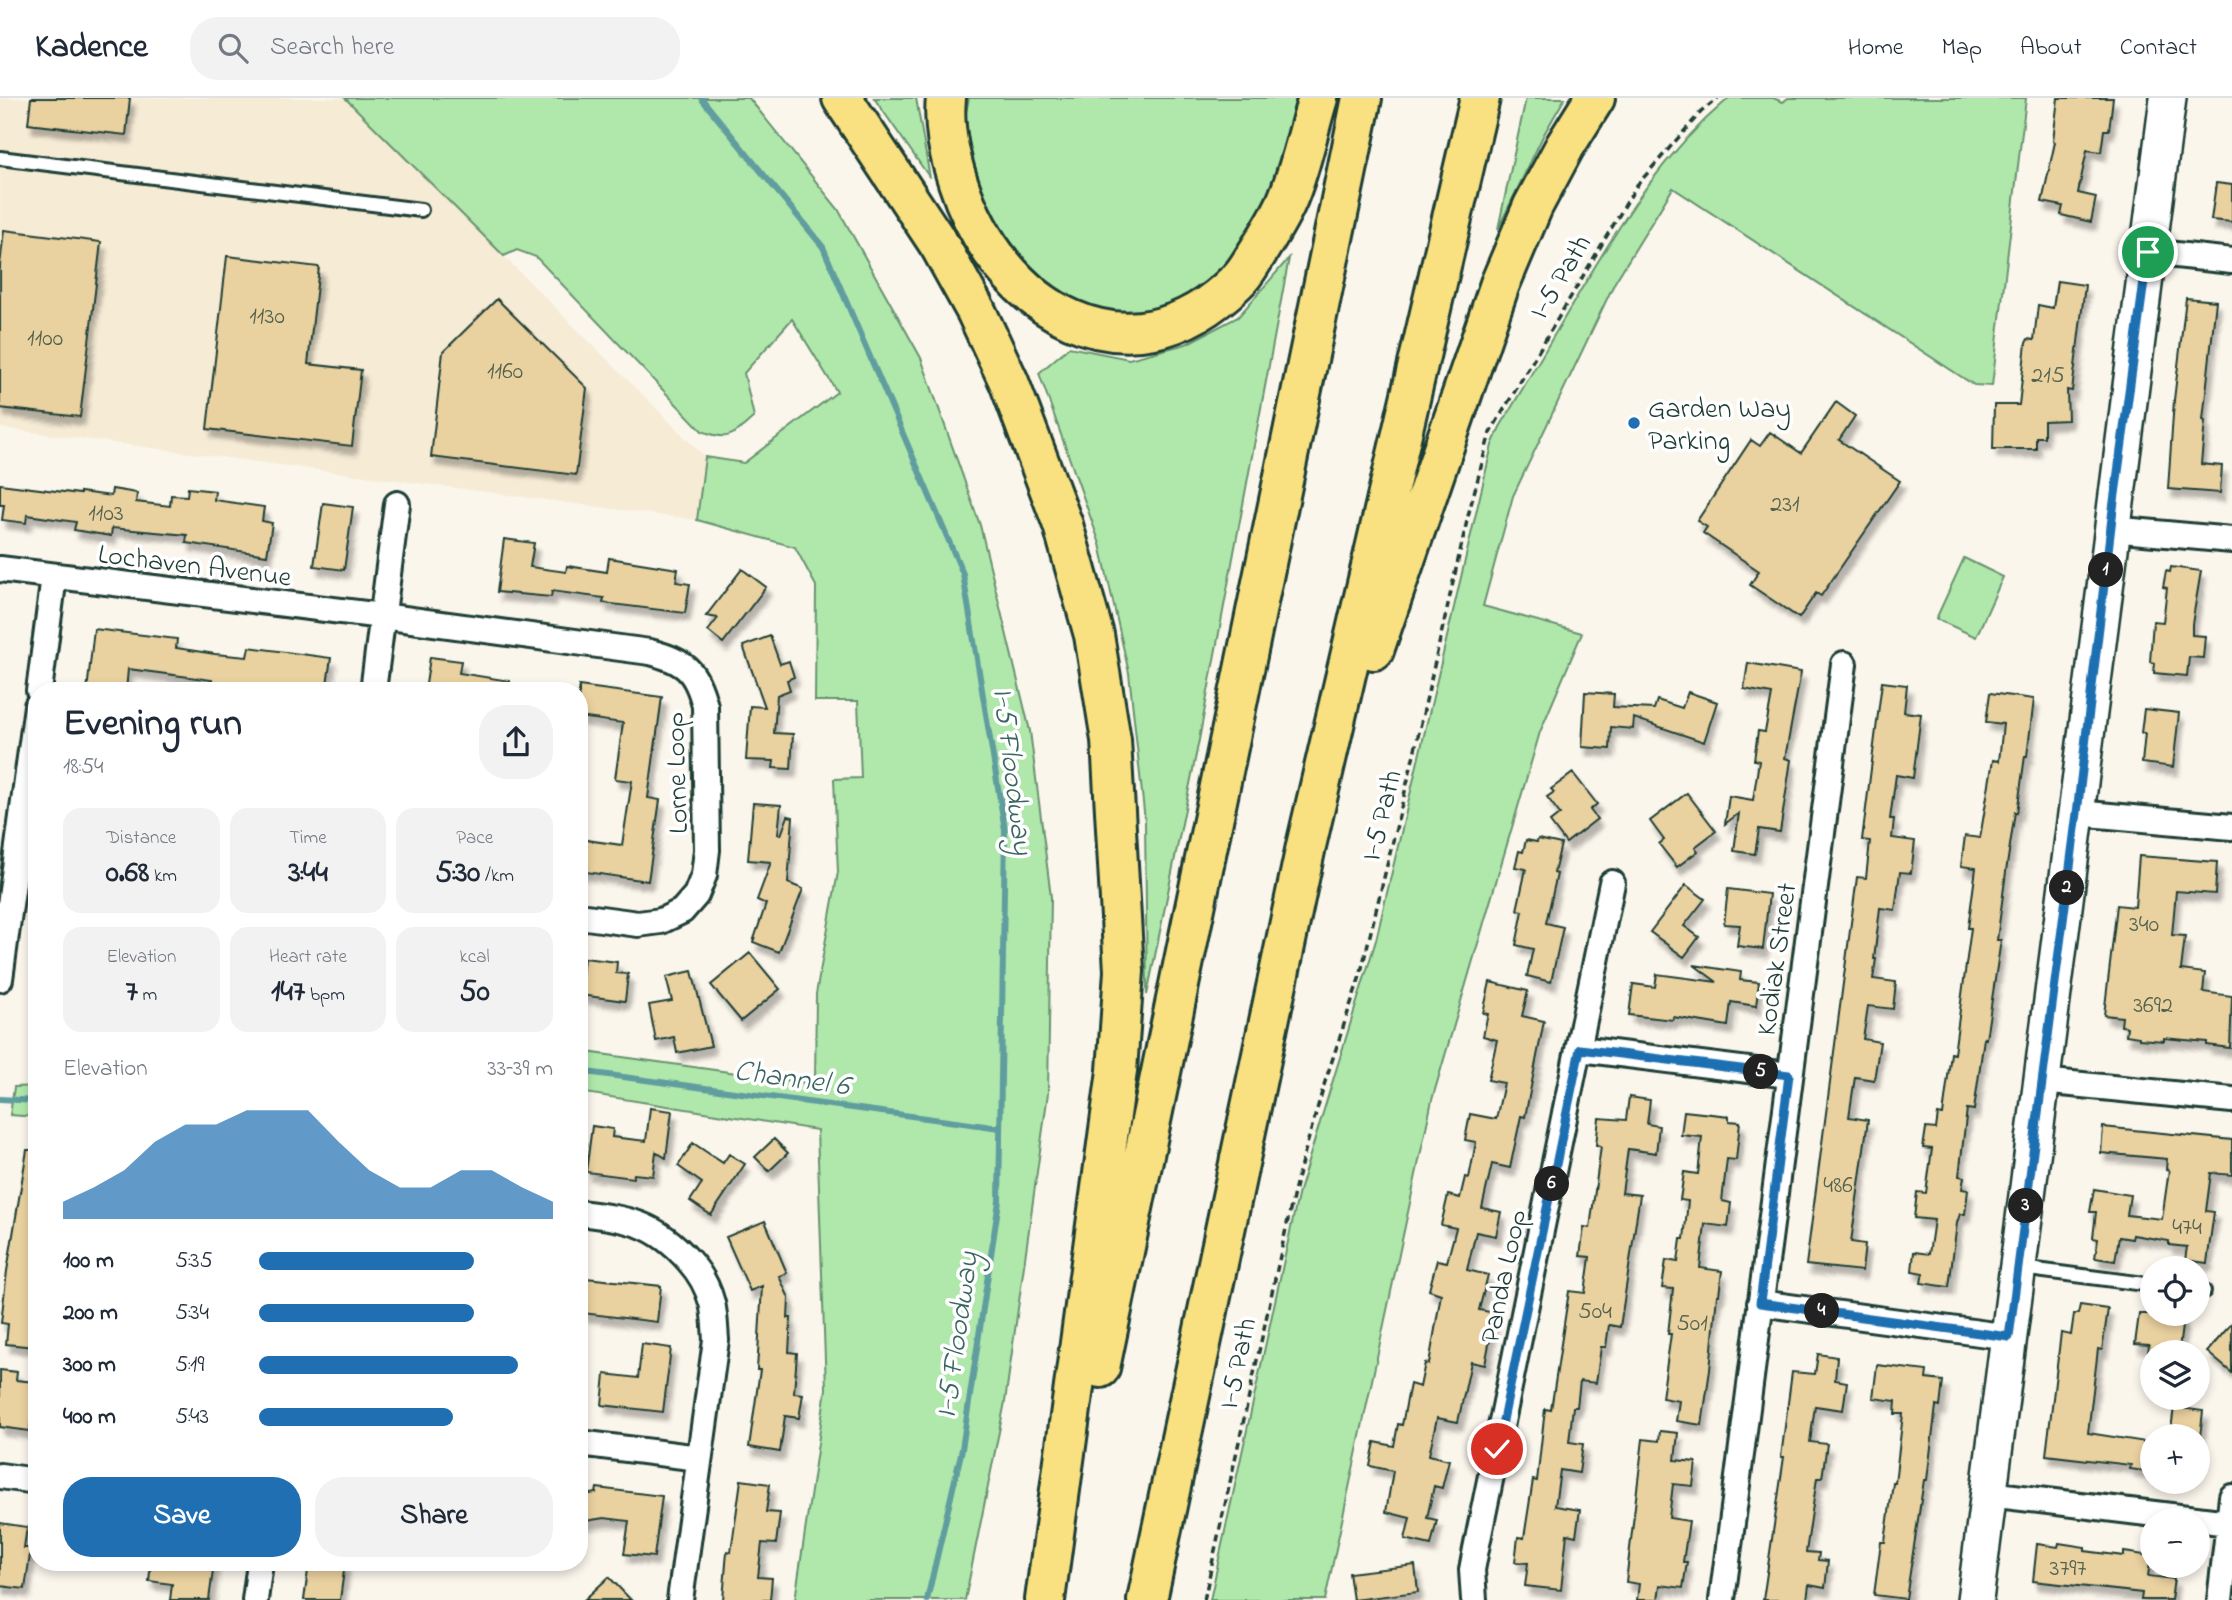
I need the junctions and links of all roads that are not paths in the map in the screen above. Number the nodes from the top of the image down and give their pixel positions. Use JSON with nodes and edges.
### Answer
{"nodes":[{"id":1,"x":842,"y":98,"type":"edge"},
{"id":2,"x":946,"y":98,"type":"edge"},
{"id":3,"x":1318,"y":98,"type":"edge"},
{"id":4,"x":1363,"y":98,"type":"edge"},
{"id":5,"x":1480,"y":98,"type":"edge"},
{"id":6,"x":1595,"y":98,"type":"edge"},
{"id":7,"x":2168,"y":98,"type":"edge"},
{"id":8,"x":0,"y":158,"type":"edge"},
{"id":9,"x":421,"y":210,"type":"dead end"},
{"id":10,"x":2148,"y":252,"type":"junction"},
{"id":11,"x":2232,"y":261,"type":"edge"},
{"id":12,"x":397,"y":504,"type":"dead end"},
{"id":13,"x":2111,"y":528,"type":"junction"},
{"id":14,"x":2232,"y":540,"type":"edge"},
{"id":15,"x":0,"y":569,"type":"edge"},
{"id":16,"x":54,"y":576,"type":"junction"},
{"id":17,"x":382,"y":616,"type":"junction"},
{"id":18,"x":1844,"y":664,"type":"dead end"},
{"id":19,"x":40,"y":682,"type":"edge"},
{"id":20,"x":374,"y":682,"type":"edge"},
{"id":21,"x":28,"y":758,"type":"edge"},
{"id":22,"x":2077,"y":813,"type":"junction"},
{"id":23,"x":2232,"y":827,"type":"edge"},
{"id":24,"x":1306,"y":846,"type":"junction"},
{"id":25,"x":7,"y":880,"type":"edge"},
{"id":26,"x":1612,"y":883,"type":"dead end"},
{"id":27,"x":588,"y":917,"type":"edge"},
{"id":28,"x":0,"y":979,"type":"edge"},
{"id":29,"x":1580,"y":1049,"type":"junction"},
{"id":30,"x":1789,"y":1075,"type":"junction"},
{"id":31,"x":2042,"y":1081,"type":"junction"},
{"id":32,"x":2232,"y":1100,"type":"edge"},
{"id":33,"x":588,"y":1214,"type":"edge"},
{"id":34,"x":2018,"y":1268,"type":"junction"},
{"id":35,"x":2140,"y":1283,"type":"edge"},
{"id":36,"x":1760,"y":1303,"type":"junction"},
{"id":37,"x":2009,"y":1337,"type":"junction"},
{"id":38,"x":588,"y":1444,"type":"edge"},
{"id":39,"x":699,"y":1458,"type":"junction"},
{"id":40,"x":0,"y":1476,"type":"edge"},
{"id":41,"x":28,"y":1480,"type":"edge"},
{"id":42,"x":1989,"y":1494,"type":"junction"},
{"id":43,"x":2232,"y":1497,"type":"edge"},
{"id":44,"x":2229,"y":1523,"type":"junction"},
{"id":45,"x":259,"y":1571,"type":"edge"},
{"id":46,"x":255,"y":1600,"type":"edge"},
{"id":47,"x":680,"y":1600,"type":"edge"},
{"id":48,"x":1045,"y":1600,"type":"edge"},
{"id":49,"x":1052,"y":1600,"type":"edge"},
{"id":50,"x":1147,"y":1600,"type":"edge"},
{"id":51,"x":1474,"y":1600,"type":"edge"},
{"id":52,"x":1721,"y":1600,"type":"edge"},
{"id":53,"x":1975,"y":1600,"type":"edge"},
{"id":54,"x":2220,"y":1600,"type":"edge"}],
"edges":[{"from":1,"to":48,"type":"highway"},
{"from":2,"to":3,"type":"highway"},
{"from":4,"to":49,"type":"highway"},
{"from":5,"to":24,"type":"highway"},
{"from":6,"to":24,"type":"highway"},
{"from":7,"to":10,"type":"street"},
{"from":8,"to":9,"type":"lane"},
{"from":10,"to":11,"type":"street"},
{"from":10,"to":13,"type":"street"},
{"from":12,"to":17,"type":"street"},
{"from":13,"to":14,"type":"street"},
{"from":13,"to":22,"type":"street"},
{"from":15,"to":16,"type":"street","name":"Lochaven Avenue"},
{"from":16,"to":17,"type":"street","name":"Lochaven Avenue"},
{"from":16,"to":19,"type":"street"},
{"from":17,"to":20,"type":"street"},
{"from":17,"to":27,"type":"street","name":"Lorne Loop"},
{"from":18,"to":30,"type":"street","name":"Kodiak Street"},
{"from":21,"to":25,"type":"street"},
{"from":22,"to":23,"type":"street"},
{"from":22,"to":31,"type":"street"},
{"from":24,"to":50,"type":"highway"},
{"from":25,"to":28,"type":"street"},
{"from":26,"to":29,"type":"street","name":"Panda Loop"},
{"from":29,"to":30,"type":"street"},
{"from":29,"to":51,"type":"street","name":"Panda Loop"},
{"from":30,"to":36,"type":"street","name":"Kodiak Street"},
{"from":31,"to":32,"type":"street"},
{"from":31,"to":34,"type":"street"},
{"from":33,"to":39,"type":"street"},
{"from":34,"to":35,"type":"lane"},
{"from":34,"to":37,"type":"street"},
{"from":36,"to":37,"type":"street"},
{"from":36,"to":52,"type":"street","name":"Kodiak Street"},
{"from":37,"to":42,"type":"street"},
{"from":38,"to":39,"type":"street"},
{"from":39,"to":47,"type":"street"},
{"from":40,"to":41,"type":"street"},
{"from":42,"to":44,"type":"street"},
{"from":42,"to":53,"type":"street"},
{"from":43,"to":44,"type":"street"},
{"from":44,"to":54,"type":"street"},
{"from":45,"to":46,"type":"street"}]}
